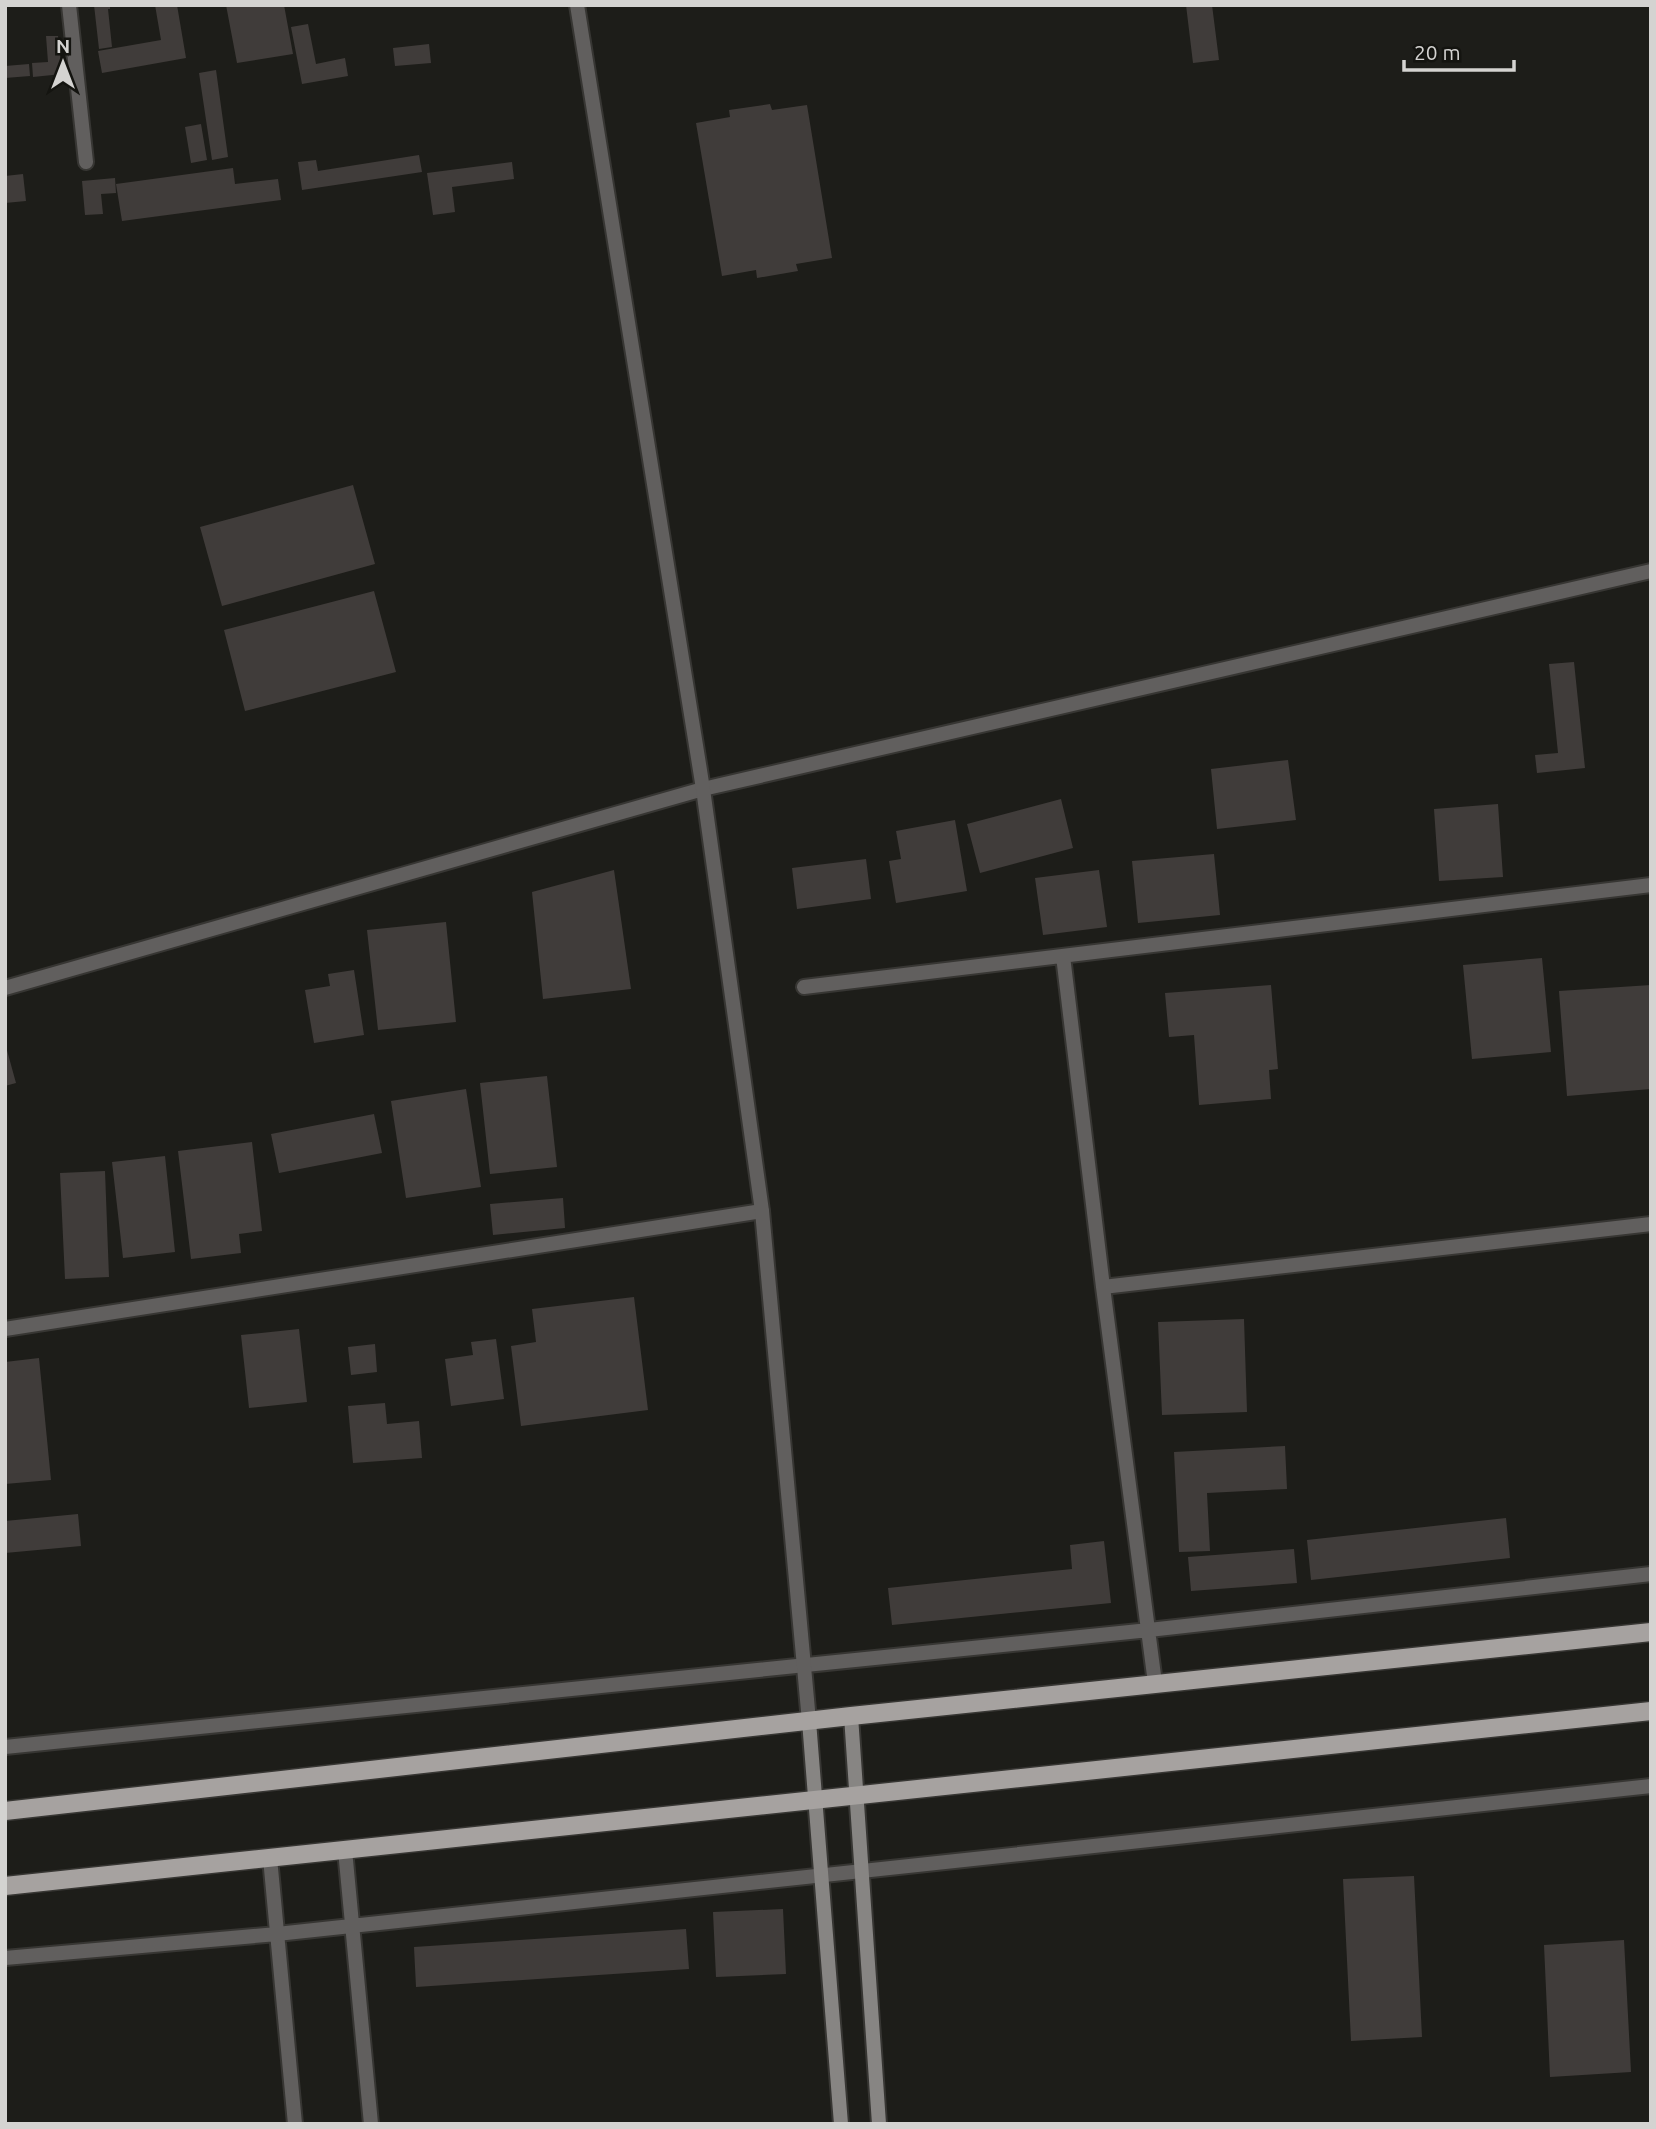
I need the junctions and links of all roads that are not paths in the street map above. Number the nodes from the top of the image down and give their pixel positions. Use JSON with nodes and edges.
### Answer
{"nodes":[{"id":1,"x":69,"y":5,"type":"edge"},
{"id":2,"x":577,"y":5,"type":"edge"},
{"id":3,"x":86,"y":162,"type":"dead end"},
{"id":4,"x":1651,"y":571,"type":"edge"},
{"id":5,"x":703,"y":789,"type":"junction"},
{"id":6,"x":1651,"y":885,"type":"edge"},
{"id":7,"x":1063,"y":956,"type":"junction"},
{"id":8,"x":804,"y":987,"type":"dead end"},
{"id":9,"x":5,"y":988,"type":"edge"},
{"id":10,"x":762,"y":1210,"type":"junction"},
{"id":11,"x":1651,"y":1224,"type":"edge"},
{"id":12,"x":1103,"y":1287,"type":"junction"},
{"id":13,"x":5,"y":1329,"type":"edge"},
{"id":14,"x":1651,"y":1574,"type":"edge"},
{"id":15,"x":1149,"y":1630,"type":"junction"},
{"id":16,"x":1651,"y":1632,"type":"edge"},
{"id":17,"x":805,"y":1665,"type":"junction"},
{"id":18,"x":1156,"y":1683,"type":"junction"},
{"id":19,"x":1651,"y":1711,"type":"edge"},
{"id":20,"x":851,"y":1716,"type":"junction"},
{"id":21,"x":809,"y":1721,"type":"junction"},
{"id":22,"x":5,"y":1747,"type":"edge"},
{"id":23,"x":1651,"y":1786,"type":"edge"},
{"id":24,"x":855,"y":1797,"type":"junction"},
{"id":25,"x":817,"y":1801,"type":"junction"},
{"id":26,"x":5,"y":1811,"type":"edge"},
{"id":27,"x":345,"y":1850,"type":"junction"},
{"id":28,"x":270,"y":1858,"type":"junction"},
{"id":29,"x":861,"y":1871,"type":"junction"},
{"id":30,"x":822,"y":1876,"type":"junction"},
{"id":31,"x":5,"y":1886,"type":"edge"},
{"id":32,"x":352,"y":1926,"type":"junction"},
{"id":33,"x":277,"y":1934,"type":"junction"},
{"id":34,"x":5,"y":1958,"type":"edge"},
{"id":35,"x":295,"y":2124,"type":"edge"},
{"id":36,"x":371,"y":2124,"type":"edge"},
{"id":37,"x":841,"y":2124,"type":"edge"},
{"id":38,"x":880,"y":2124,"type":"edge"}],
"edges":[{"from":1,"to":3,"type":"street"},
{"from":2,"to":5,"type":"street"},
{"from":4,"to":5,"type":"street"},
{"from":5,"to":9,"type":"street"},
{"from":5,"to":10,"type":"street"},
{"from":6,"to":7,"type":"street"},
{"from":7,"to":8,"type":"street"},
{"from":7,"to":12,"type":"street"},
{"from":10,"to":13,"type":"street"},
{"from":10,"to":17,"type":"street"},
{"from":11,"to":12,"type":"street"},
{"from":12,"to":15,"type":"street"},
{"from":14,"to":15,"type":"street"},
{"from":15,"to":17,"type":"street"},
{"from":15,"to":18,"type":"street"},
{"from":16,"to":18,"type":"main road"},
{"from":17,"to":21,"type":"street"},
{"from":17,"to":22,"type":"street"},
{"from":18,"to":20,"type":"main road"},
{"from":19,"to":24,"type":"main road"},
{"from":20,"to":21,"type":"main road"},
{"from":20,"to":24,"type":"main road"},
{"from":21,"to":25,"type":"main road"},
{"from":21,"to":26,"type":"main road"},
{"from":23,"to":29,"type":"street"},
{"from":24,"to":25,"type":"main road"},
{"from":24,"to":29,"type":"main road"},
{"from":25,"to":27,"type":"main road"},
{"from":25,"to":30,"type":"main road"},
{"from":27,"to":28,"type":"main road"},
{"from":27,"to":32,"type":"street"},
{"from":28,"to":31,"type":"main road"},
{"from":28,"to":33,"type":"street"},
{"from":29,"to":30,"type":"street"},
{"from":29,"to":38,"type":"main road"},
{"from":30,"to":32,"type":"street"},
{"from":30,"to":37,"type":"main road"},
{"from":32,"to":33,"type":"street"},
{"from":32,"to":36,"type":"street"},
{"from":33,"to":34,"type":"street"},
{"from":33,"to":35,"type":"street"}]}
